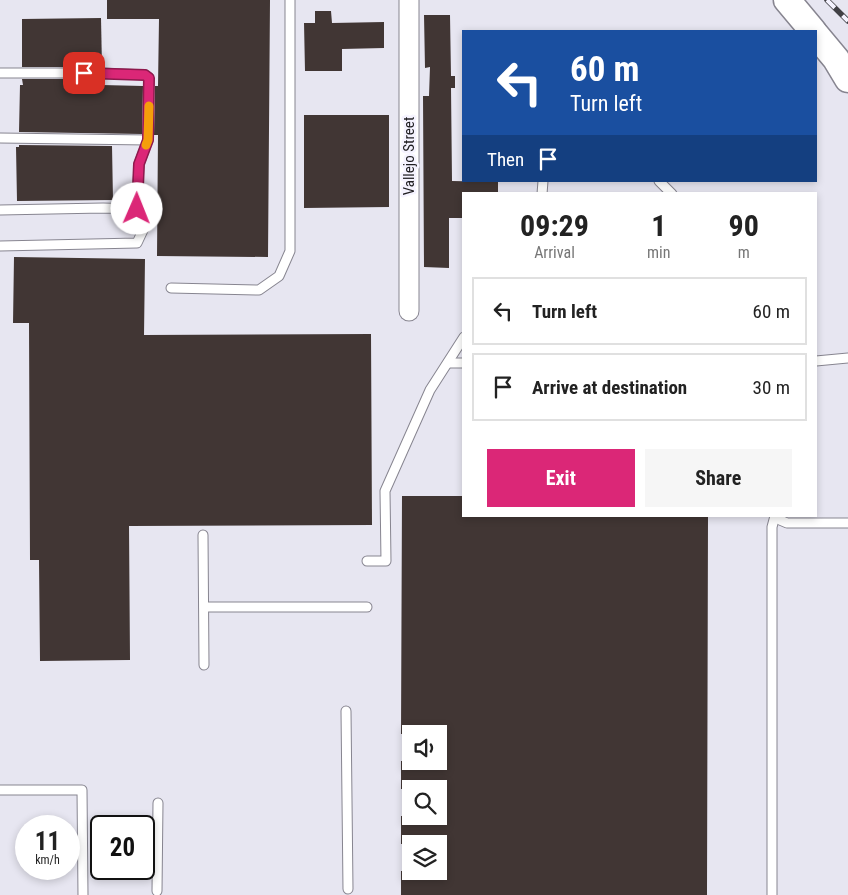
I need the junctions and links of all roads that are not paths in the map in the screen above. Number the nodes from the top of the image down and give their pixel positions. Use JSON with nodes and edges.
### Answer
{"nodes":[{"id":1,"x":290,"y":0,"type":"edge"},
{"id":2,"x":409,"y":0,"type":"edge"},
{"id":3,"x":787,"y":0,"type":"edge"},
{"id":4,"x":812,"y":30,"type":"edge"},
{"id":5,"x":817,"y":36,"type":"edge"},
{"id":6,"x":0,"y":73,"type":"edge"},
{"id":7,"x":848,"y":79,"type":"edge"},
{"id":8,"x":0,"y":138,"type":"edge"},
{"id":9,"x":148,"y":140,"type":"junction"},
{"id":10,"x":659,"y":182,"type":"edge"},
{"id":11,"x":670,"y":192,"type":"edge"},
{"id":12,"x":137,"y":209,"type":"junction"},
{"id":13,"x":0,"y":210,"type":"edge"},
{"id":14,"x":0,"y":246,"type":"edge"},
{"id":15,"x":171,"y":288,"type":"dead end"},
{"id":16,"x":409,"y":311,"type":"dead end"},
{"id":17,"x":462,"y":340,"type":"edge"},
{"id":18,"x":848,"y":358,"type":"edge"},
{"id":19,"x":817,"y":361,"type":"edge"},
{"id":20,"x":448,"y":363,"type":"junction"},
{"id":21,"x":462,"y":363,"type":"edge"},
{"id":22,"x":776,"y":517,"type":"edge"},
{"id":23,"x":777,"y":517,"type":"edge"},
{"id":24,"x":848,"y":523,"type":"edge"},
{"id":25,"x":203,"y":535,"type":"dead end"},
{"id":26,"x":367,"y":561,"type":"dead end"},
{"id":27,"x":204,"y":607,"type":"junction"},
{"id":28,"x":367,"y":607,"type":"dead end"},
{"id":29,"x":204,"y":665,"type":"dead end"},
{"id":30,"x":346,"y":712,"type":"dead end"},
{"id":31,"x":0,"y":790,"type":"edge"},
{"id":32,"x":158,"y":803,"type":"dead end"},
{"id":33,"x":348,"y":889,"type":"dead end"},
{"id":34,"x":157,"y":891,"type":"dead end"},
{"id":35,"x":83,"y":895,"type":"edge"},
{"id":36,"x":772,"y":895,"type":"edge"}],
"edges":[{"from":1,"to":15,"type":"lane"},
{"from":2,"to":16,"type":"street","name":"Vallejo Street"},
{"from":3,"to":4,"type":"street"},
{"from":5,"to":7,"type":"street"},
{"from":6,"to":9,"type":"lane"},
{"from":8,"to":9,"type":"lane"},
{"from":9,"to":12,"type":"lane"},
{"from":10,"to":11,"type":"lane"},
{"from":12,"to":13,"type":"lane"},
{"from":12,"to":14,"type":"lane"},
{"from":17,"to":20,"type":"lane"},
{"from":18,"to":19,"type":"lane"},
{"from":20,"to":21,"type":"lane"},
{"from":20,"to":26,"type":"lane"},
{"from":22,"to":36,"type":"lane"},
{"from":23,"to":24,"type":"lane"},
{"from":25,"to":27,"type":"lane"},
{"from":27,"to":28,"type":"lane"},
{"from":27,"to":29,"type":"lane"},
{"from":30,"to":33,"type":"lane"},
{"from":31,"to":35,"type":"lane"},
{"from":32,"to":34,"type":"lane"}]}
